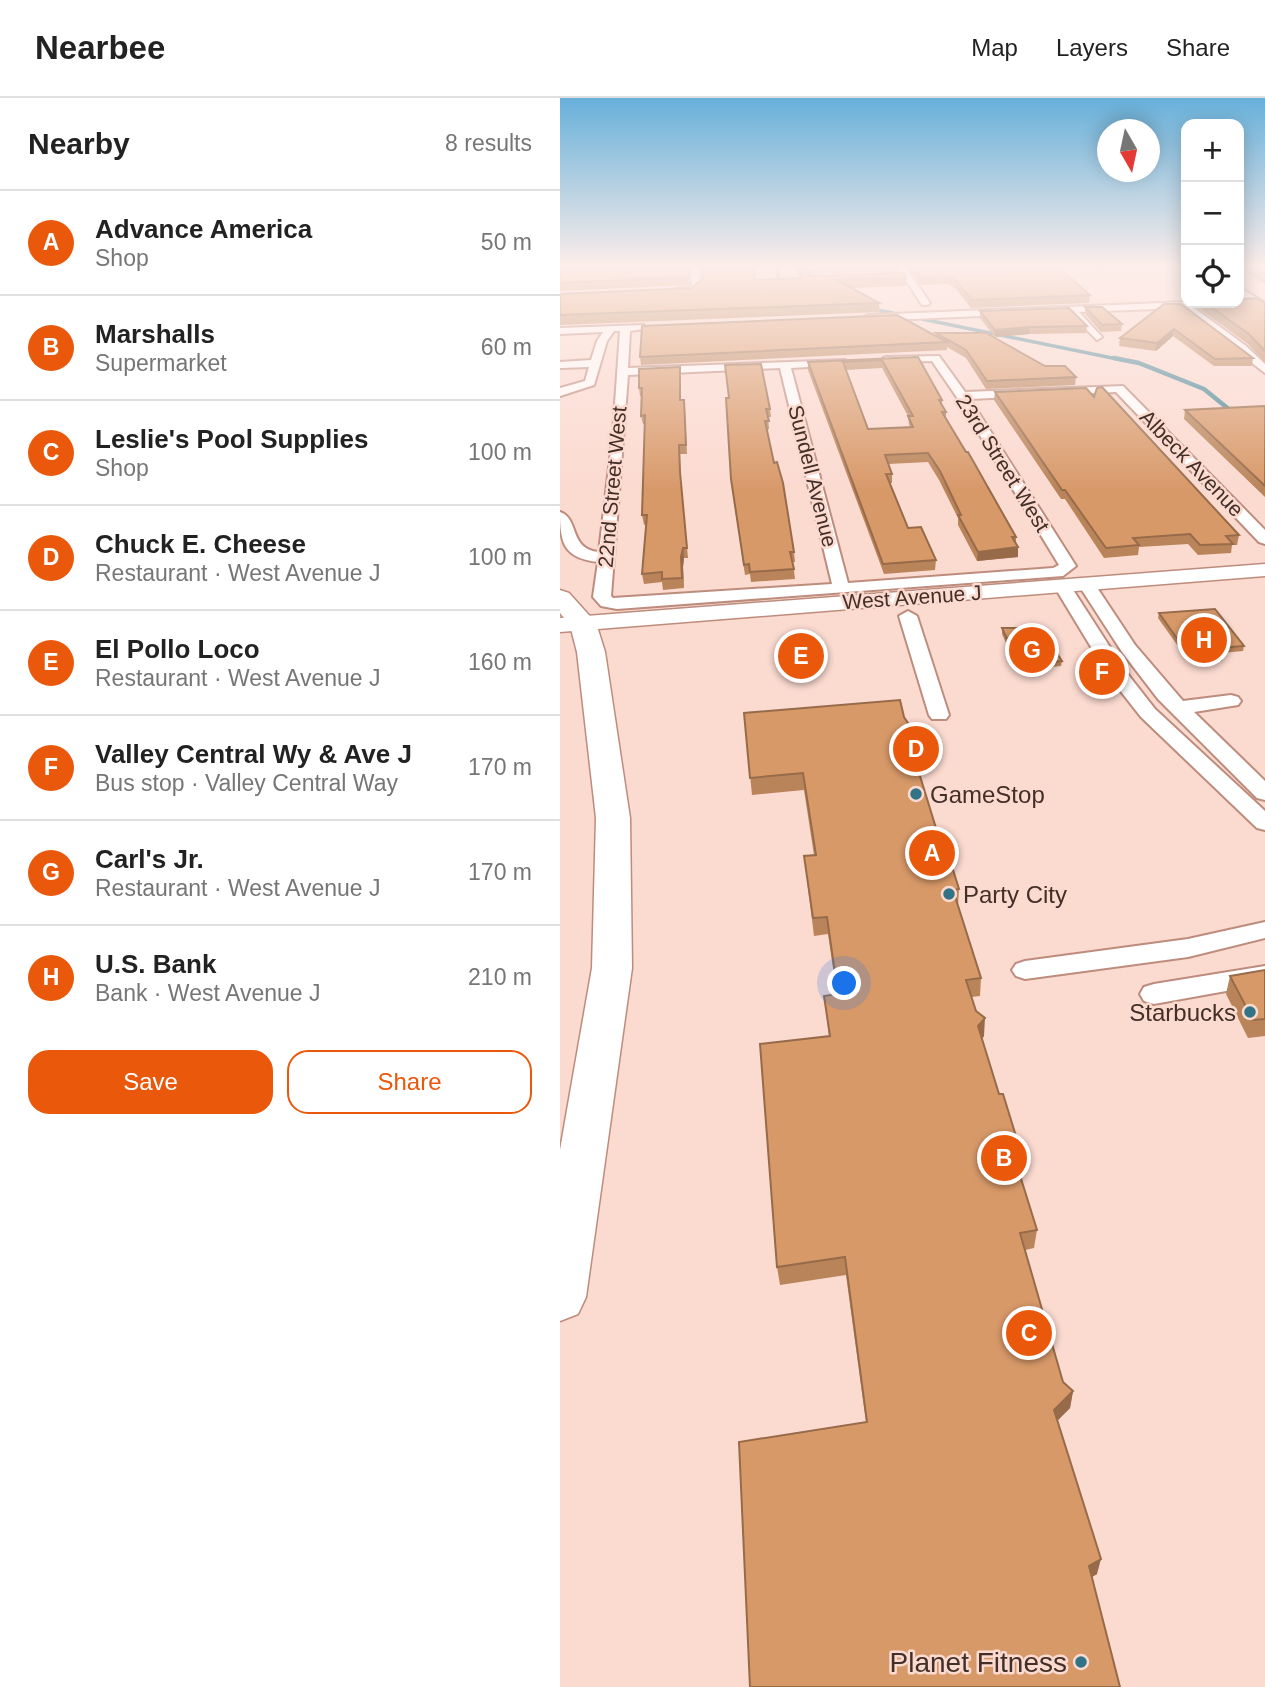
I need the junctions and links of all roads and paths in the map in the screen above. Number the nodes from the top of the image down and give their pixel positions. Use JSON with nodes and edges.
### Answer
{"nodes":[{"id":1,"x":602,"y":342,"type":"edge"},
{"id":2,"x":624,"y":342,"type":"edge"},
{"id":3,"x":1234,"y":342,"type":"edge"},
{"id":4,"x":880,"y":361,"type":"edge"},
{"id":5,"x":853,"y":362,"type":"edge"},
{"id":6,"x":596,"y":363,"type":"junction"},
{"id":7,"x":560,"y":365,"type":"edge"},
{"id":8,"x":785,"y":365,"type":"junction"},
{"id":9,"x":1265,"y":370,"type":"edge"},
{"id":10,"x":621,"y":372,"type":"junction"},
{"id":11,"x":560,"y":392,"type":"edge"},
{"id":12,"x":962,"y":396,"type":"junction"},
{"id":13,"x":560,"y":517,"type":"edge"},
{"id":14,"x":1265,"y":539,"type":"edge"},
{"id":15,"x":607,"y":558,"type":"junction"},
{"id":16,"x":1265,"y":570,"type":"edge"},
{"id":17,"x":1067,"y":586,"type":"junction"},
{"id":18,"x":841,"y":588,"type":"junction"},
{"id":19,"x":1265,"y":589,"type":"edge"},
{"id":20,"x":1092,"y":593,"type":"junction"},
{"id":21,"x":560,"y":598,"type":"edge"},
{"id":22,"x":607,"y":602,"type":"joint"},
{"id":23,"x":908,"y":616,"type":"junction"},
{"id":24,"x":573,"y":632,"type":"edge"},
{"id":25,"x":1231,"y":701,"type":"dead end"},
{"id":26,"x":1177,"y":708,"type":"junction"},
{"id":27,"x":939,"y":715,"type":"dead end"},
{"id":28,"x":1265,"y":793,"type":"edge"},
{"id":29,"x":1265,"y":823,"type":"edge"},
{"id":30,"x":1265,"y":930,"type":"edge"},
{"id":31,"x":1025,"y":970,"type":"dead end"},
{"id":32,"x":1265,"y":975,"type":"edge"},
{"id":33,"x":1154,"y":994,"type":"dead end"},
{"id":34,"x":560,"y":1297,"type":"edge"}],
"edges":[{"from":1,"to":6,"type":"street"},
{"from":2,"to":10,"type":"street","name":"22nd Street West"},
{"from":3,"to":9,"type":"street"},
{"from":4,"to":12,"type":"street","name":"23rd Street West"},
{"from":5,"to":8,"type":"street"},
{"from":6,"to":7,"type":"street"},
{"from":6,"to":11,"type":"street"},
{"from":8,"to":10,"type":"street"},
{"from":8,"to":18,"type":"street","name":"Sundell Avenue"},
{"from":10,"to":15,"type":"street","name":"22nd Street West"},
{"from":12,"to":14,"type":"street","name":"Albeck Avenue"},
{"from":12,"to":17,"type":"street","name":"23rd Street West"},
{"from":13,"to":15,"type":"street"},
{"from":15,"to":22,"type":"street","name":"22nd Street West"},
{"from":16,"to":20,"type":"main road","name":"West Avenue J"},
{"from":17,"to":18,"type":"street","name":"West Avenue J"},
{"from":17,"to":20,"type":"main road","name":"West Avenue J"},
{"from":17,"to":23,"type":"main road","name":"West Avenue J"},
{"from":17,"to":24,"type":"main road","name":"West Avenue J"},
{"from":17,"to":29,"type":"street","name":"23rd Street West"},
{"from":18,"to":22,"type":"street","name":"West Avenue J"},
{"from":19,"to":20,"type":"main road","name":"West Avenue J"},
{"from":20,"to":26,"type":"street"},
{"from":21,"to":24,"type":"highway"},
{"from":23,"to":24,"type":"main road","name":"West Avenue J"},
{"from":23,"to":27,"type":"street"},
{"from":24,"to":34,"type":"highway"},
{"from":25,"to":26,"type":"street"},
{"from":26,"to":28,"type":"street"},
{"from":30,"to":31,"type":"street"},
{"from":32,"to":33,"type":"street"}]}
